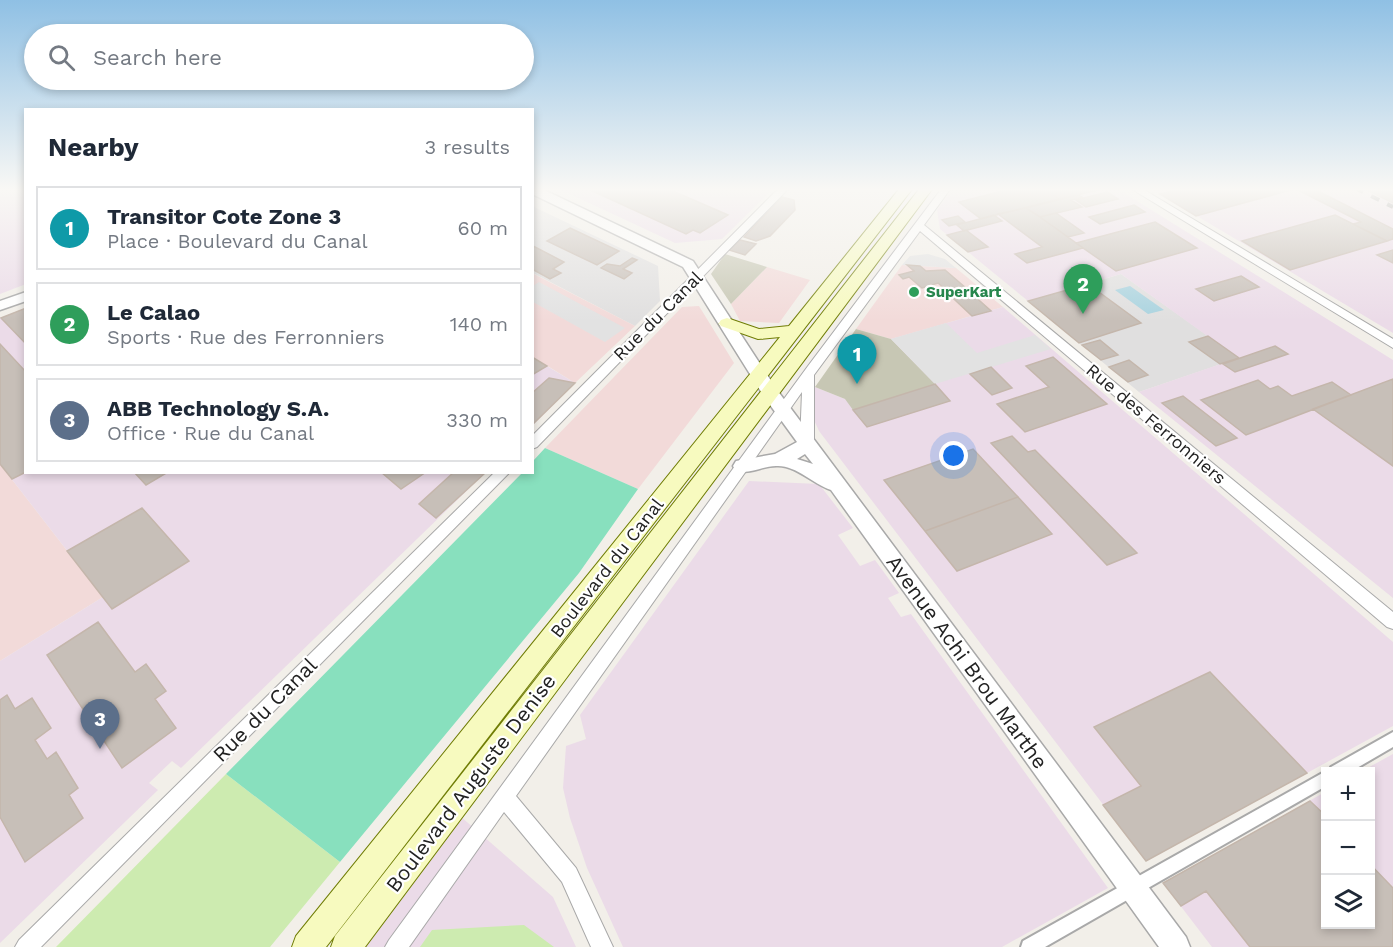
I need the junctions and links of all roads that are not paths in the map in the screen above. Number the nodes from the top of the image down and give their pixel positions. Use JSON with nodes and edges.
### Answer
{"nodes":[{"id":1,"x":622,"y":232,"type":"edge"},
{"id":2,"x":741,"y":232,"type":"edge"},
{"id":3,"x":872,"y":232,"type":"edge"},
{"id":4,"x":891,"y":232,"type":"edge"},
{"id":5,"x":915,"y":232,"type":"edge"},
{"id":6,"x":927,"y":232,"type":"edge"},
{"id":7,"x":1207,"y":232,"type":"edge"},
{"id":8,"x":696,"y":277,"type":"junction"},
{"id":9,"x":24,"y":297,"type":"edge"},
{"id":10,"x":0,"y":306,"type":"edge"},
{"id":11,"x":727,"y":323,"type":"junction"},
{"id":12,"x":795,"y":330,"type":"junction"},
{"id":13,"x":1393,"y":344,"type":"edge"},
{"id":14,"x":808,"y":376,"type":"junction"},
{"id":15,"x":765,"y":385,"type":"junction"},
{"id":16,"x":783,"y":411,"type":"junction"},
{"id":17,"x":534,"y":442,"type":"edge"},
{"id":18,"x":807,"y":443,"type":"junction"},
{"id":19,"x":781,"y":460,"type":"junction"},
{"id":20,"x":742,"y":466,"type":"junction"},
{"id":21,"x":502,"y":474,"type":"edge"},
{"id":22,"x":841,"y":489,"type":"junction"},
{"id":23,"x":617,"y":591,"type":"joint"},
{"id":24,"x":1393,"y":622,"type":"edge"},
{"id":25,"x":1393,"y":739,"type":"edge"},
{"id":26,"x":1343,"y":767,"type":"edge"},
{"id":27,"x":1321,"y":781,"type":"edge"},
{"id":28,"x":505,"y":798,"type":"junction"},
{"id":29,"x":1132,"y":888,"type":"junction"},
{"id":30,"x":26,"y":947,"type":"edge"},
{"id":31,"x":307,"y":947,"type":"edge"},
{"id":32,"x":346,"y":947,"type":"edge"},
{"id":33,"x":396,"y":947,"type":"edge"},
{"id":34,"x":602,"y":947,"type":"edge"},
{"id":35,"x":1029,"y":947,"type":"edge"},
{"id":36,"x":1176,"y":947,"type":"edge"}],
"edges":[{"from":1,"to":8,"type":"street","name":"Avenue Achi Brou Marthe"},
{"from":2,"to":8,"type":"street","name":"Rue du Canal"},
{"from":3,"to":12,"type":"main road","name":"Boulevard du Canal"},
{"from":4,"to":15,"type":"main road","name":"Boulevard du Canal"},
{"from":5,"to":14,"type":"street"},
{"from":6,"to":24,"type":"street","name":"Rue des Ferronniers"},
{"from":7,"to":13,"type":"street"},
{"from":8,"to":11,"type":"street","name":"Avenue Achi Brou Marthe"},
{"from":8,"to":17,"type":"street","name":"Rue du Canal"},
{"from":9,"to":10,"type":"street"},
{"from":11,"to":12,"type":"main road"},
{"from":11,"to":15,"type":"street","name":"Avenue Achi Brou Marthe"},
{"from":12,"to":15,"type":"main road","name":"Boulevard du Canal"},
{"from":14,"to":16,"type":"street"},
{"from":14,"to":18,"type":"street"},
{"from":15,"to":16,"type":"street","name":"Avenue Achi Brou Marthe"},
{"from":15,"to":23,"type":"main road","name":"Boulevard du Canal"},
{"from":15,"to":31,"type":"main road","name":"Boulevard du Canal"},
{"from":16,"to":18,"type":"street","name":"Avenue Achi Brou Marthe"},
{"from":16,"to":20,"type":"street"},
{"from":18,"to":19,"type":"street"},
{"from":18,"to":22,"type":"street","name":"Avenue Achi Brou Marthe"},
{"from":19,"to":20,"type":"street"},
{"from":19,"to":22,"type":"street"},
{"from":20,"to":28,"type":"street"},
{"from":21,"to":30,"type":"street","name":"Rue du Canal"},
{"from":22,"to":29,"type":"street","name":"Avenue Achi Brou Marthe"},
{"from":23,"to":32,"type":"main road","name":"Boulevard Auguste Denise"},
{"from":25,"to":26,"type":"street"},
{"from":27,"to":29,"type":"street"},
{"from":28,"to":33,"type":"street"},
{"from":28,"to":34,"type":"street"},
{"from":29,"to":35,"type":"street"},
{"from":29,"to":36,"type":"street","name":"Avenue Achi Brou Marthe"}]}
